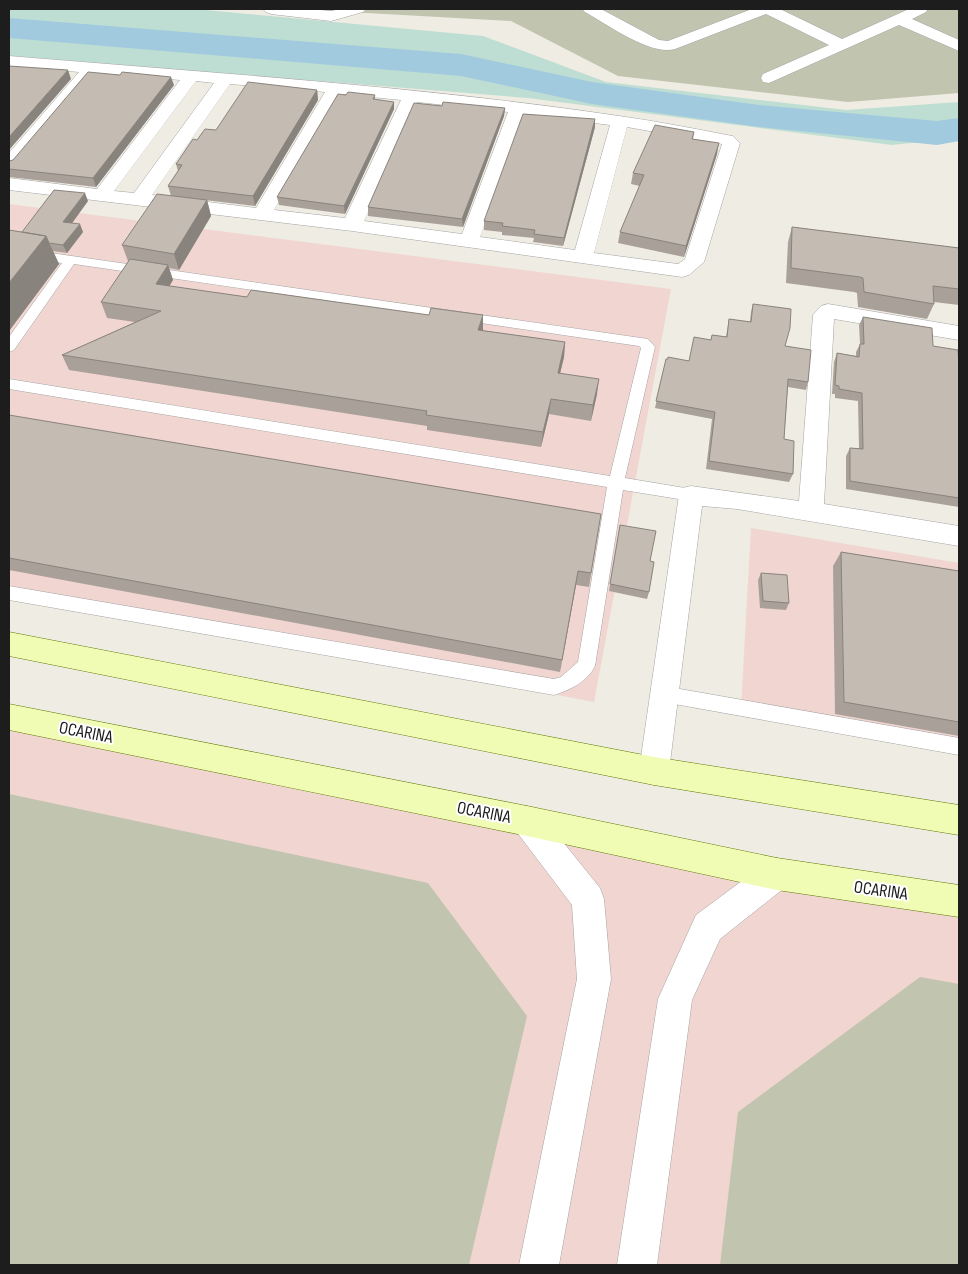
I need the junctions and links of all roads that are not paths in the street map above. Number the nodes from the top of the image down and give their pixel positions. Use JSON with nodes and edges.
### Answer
{"nodes":[{"id":1,"x":271,"y":9,"type":"edge"},
{"id":2,"x":358,"y":9,"type":"edge"},
{"id":3,"x":590,"y":9,"type":"edge"},
{"id":4,"x":766,"y":9,"type":"edge"},
{"id":5,"x":921,"y":9,"type":"edge"},
{"id":6,"x":900,"y":19,"type":"junction"},
{"id":7,"x":841,"y":45,"type":"junction"},
{"id":8,"x":959,"y":46,"type":"edge"},
{"id":9,"x":9,"y":61,"type":"edge"},
{"id":10,"x":91,"y":68,"type":"junction"},
{"id":11,"x":190,"y":78,"type":"junction"},
{"id":12,"x":769,"y":78,"type":"dead end"},
{"id":13,"x":225,"y":79,"type":"junction"},
{"id":14,"x":336,"y":88,"type":"junction"},
{"id":15,"x":411,"y":97,"type":"junction"},
{"id":16,"x":518,"y":108,"type":"junction"},
{"id":17,"x":620,"y":121,"type":"junction"},
{"id":18,"x":9,"y":164,"type":"edge"},
{"id":19,"x":9,"y":184,"type":"edge"},
{"id":20,"x":101,"y":196,"type":"junction"},
{"id":21,"x":140,"y":199,"type":"junction"},
{"id":22,"x":262,"y":214,"type":"junction"},
{"id":23,"x":352,"y":225,"type":"junction"},
{"id":24,"x":469,"y":241,"type":"junction"},
{"id":25,"x":9,"y":250,"type":"edge"},
{"id":26,"x":582,"y":256,"type":"junction"},
{"id":27,"x":70,"y":260,"type":"junction"},
{"id":28,"x":959,"y":333,"type":"edge"},
{"id":29,"x":9,"y":347,"type":"edge"},
{"id":30,"x":9,"y":384,"type":"edge"},
{"id":31,"x":616,"y":483,"type":"junction"},
{"id":32,"x":690,"y":495,"type":"junction"},
{"id":33,"x":811,"y":513,"type":"junction"},
{"id":34,"x":959,"y":536,"type":"edge"},
{"id":35,"x":9,"y":593,"type":"edge"},
{"id":36,"x":9,"y":644,"type":"edge"},
{"id":37,"x":663,"y":694,"type":"junction"},
{"id":38,"x":9,"y":716,"type":"edge"},
{"id":39,"x":959,"y":747,"type":"edge"},
{"id":40,"x":654,"y":771,"type":"junction"},
{"id":41,"x":527,"y":820,"type":"junction"},
{"id":42,"x":959,"y":820,"type":"edge"},
{"id":43,"x":777,"y":874,"type":"junction"},
{"id":44,"x":959,"y":901,"type":"edge"},
{"id":45,"x":539,"y":1265,"type":"edge"},
{"id":46,"x":637,"y":1265,"type":"edge"}],
"edges":[{"from":1,"to":2,"type":"street"},
{"from":3,"to":4,"type":"street"},
{"from":4,"to":7,"type":"street"},
{"from":5,"to":6,"type":"street"},
{"from":6,"to":7,"type":"street"},
{"from":6,"to":8,"type":"street"},
{"from":7,"to":12,"type":"street"},
{"from":9,"to":10,"type":"street"},
{"from":10,"to":11,"type":"street"},
{"from":10,"to":18,"type":"street"},
{"from":11,"to":13,"type":"street"},
{"from":11,"to":20,"type":"street"},
{"from":13,"to":14,"type":"street"},
{"from":13,"to":21,"type":"street"},
{"from":14,"to":15,"type":"street"},
{"from":14,"to":22,"type":"street"},
{"from":15,"to":16,"type":"street"},
{"from":15,"to":23,"type":"street"},
{"from":16,"to":17,"type":"street"},
{"from":16,"to":24,"type":"street"},
{"from":17,"to":26,"type":"street"},
{"from":17,"to":26,"type":"street"},
{"from":19,"to":20,"type":"street"},
{"from":20,"to":21,"type":"street"},
{"from":21,"to":22,"type":"street"},
{"from":22,"to":23,"type":"street"},
{"from":23,"to":24,"type":"street"},
{"from":24,"to":26,"type":"street"},
{"from":25,"to":27,"type":"lane"},
{"from":27,"to":29,"type":"lane"},
{"from":27,"to":31,"type":"lane"},
{"from":28,"to":33,"type":"street"},
{"from":30,"to":31,"type":"lane"},
{"from":31,"to":32,"type":"lane"},
{"from":31,"to":35,"type":"lane"},
{"from":32,"to":33,"type":"street"},
{"from":32,"to":37,"type":"street"},
{"from":33,"to":34,"type":"street"},
{"from":36,"to":40,"type":"main road"},
{"from":37,"to":39,"type":"lane"},
{"from":37,"to":40,"type":"street"},
{"from":38,"to":41,"type":"main road","name":"OCARINA"},
{"from":40,"to":42,"type":"main road"},
{"from":41,"to":43,"type":"main road","name":"OCARINA"},
{"from":41,"to":45,"type":"street"},
{"from":43,"to":44,"type":"main road","name":"OCARINA"},
{"from":43,"to":46,"type":"street"}]}
